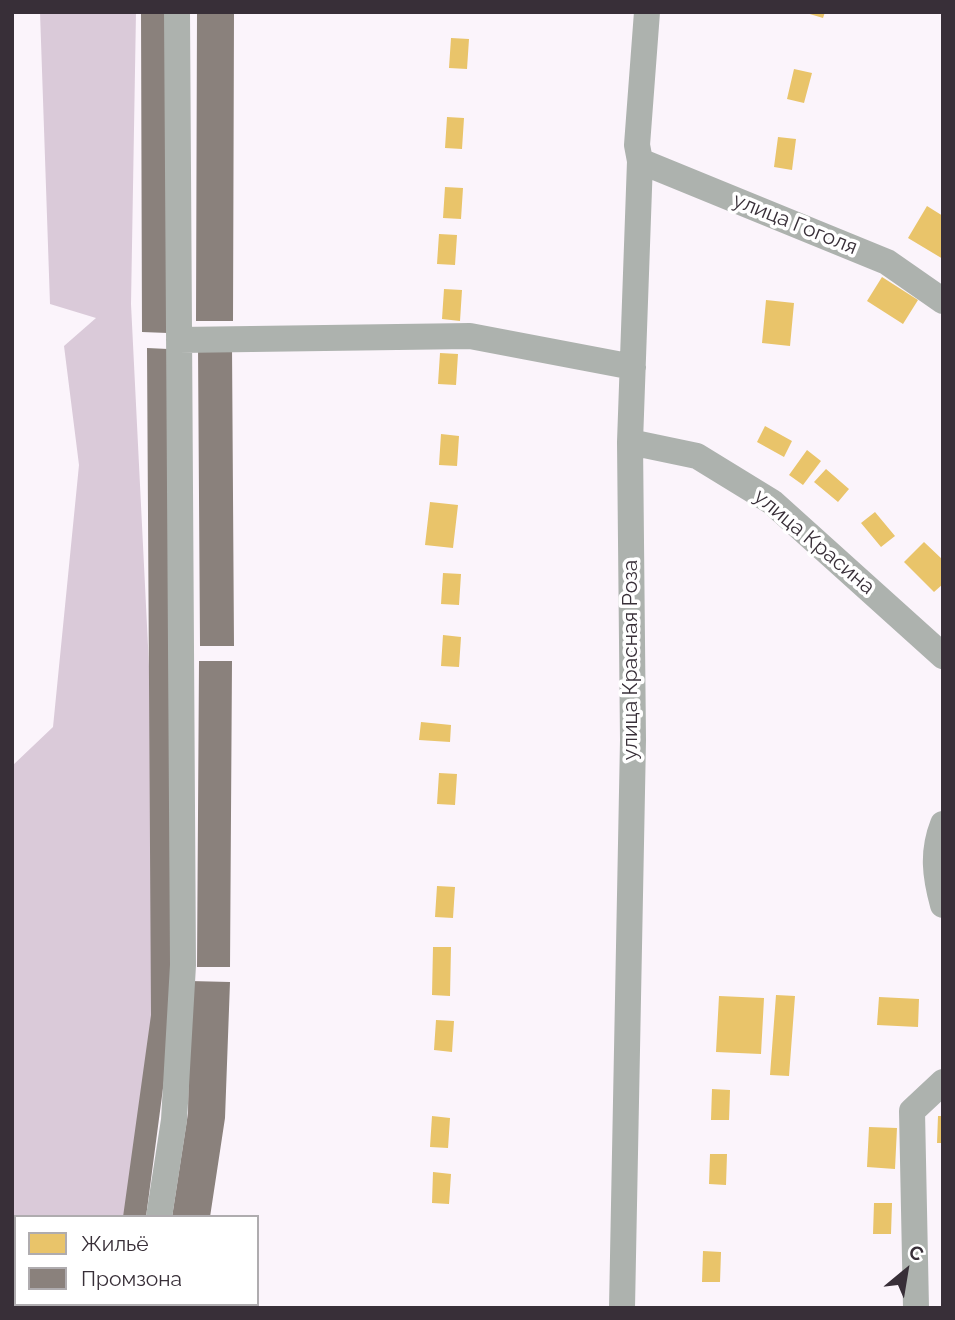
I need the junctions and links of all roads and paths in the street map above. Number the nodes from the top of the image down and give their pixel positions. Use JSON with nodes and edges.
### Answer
{"nodes":[{"id":1,"x":177,"y":12,"type":"edge"},
{"id":2,"x":647,"y":12,"type":"edge"},
{"id":3,"x":640,"y":161,"type":"junction"},
{"id":4,"x":943,"y":301,"type":"edge"},
{"id":5,"x":178,"y":340,"type":"junction"},
{"id":6,"x":632,"y":367,"type":"junction"},
{"id":7,"x":630,"y":442,"type":"junction"},
{"id":8,"x":943,"y":656,"type":"edge"},
{"id":9,"x":943,"y":824,"type":"edge"},
{"id":10,"x":943,"y":905,"type":"edge"},
{"id":11,"x":943,"y":1082,"type":"edge"},
{"id":12,"x":159,"y":1215,"type":"edge"},
{"id":13,"x":622,"y":1308,"type":"edge"},
{"id":14,"x":916,"y":1308,"type":"edge"}],
"edges":[{"from":1,"to":5,"type":"street"},
{"from":2,"to":3,"type":"street","name":"улица Красная Роза"},
{"from":3,"to":4,"type":"street","name":"улица Гоголя"},
{"from":3,"to":6,"type":"street","name":"улица Красная Роза"},
{"from":5,"to":6,"type":"street"},
{"from":5,"to":12,"type":"street"},
{"from":6,"to":7,"type":"street","name":"улица Красная Роза"},
{"from":7,"to":8,"type":"street","name":"улица Красина"},
{"from":7,"to":13,"type":"street","name":"улица Красная Роза"},
{"from":9,"to":10,"type":"street"},
{"from":11,"to":14,"type":"street"}]}
